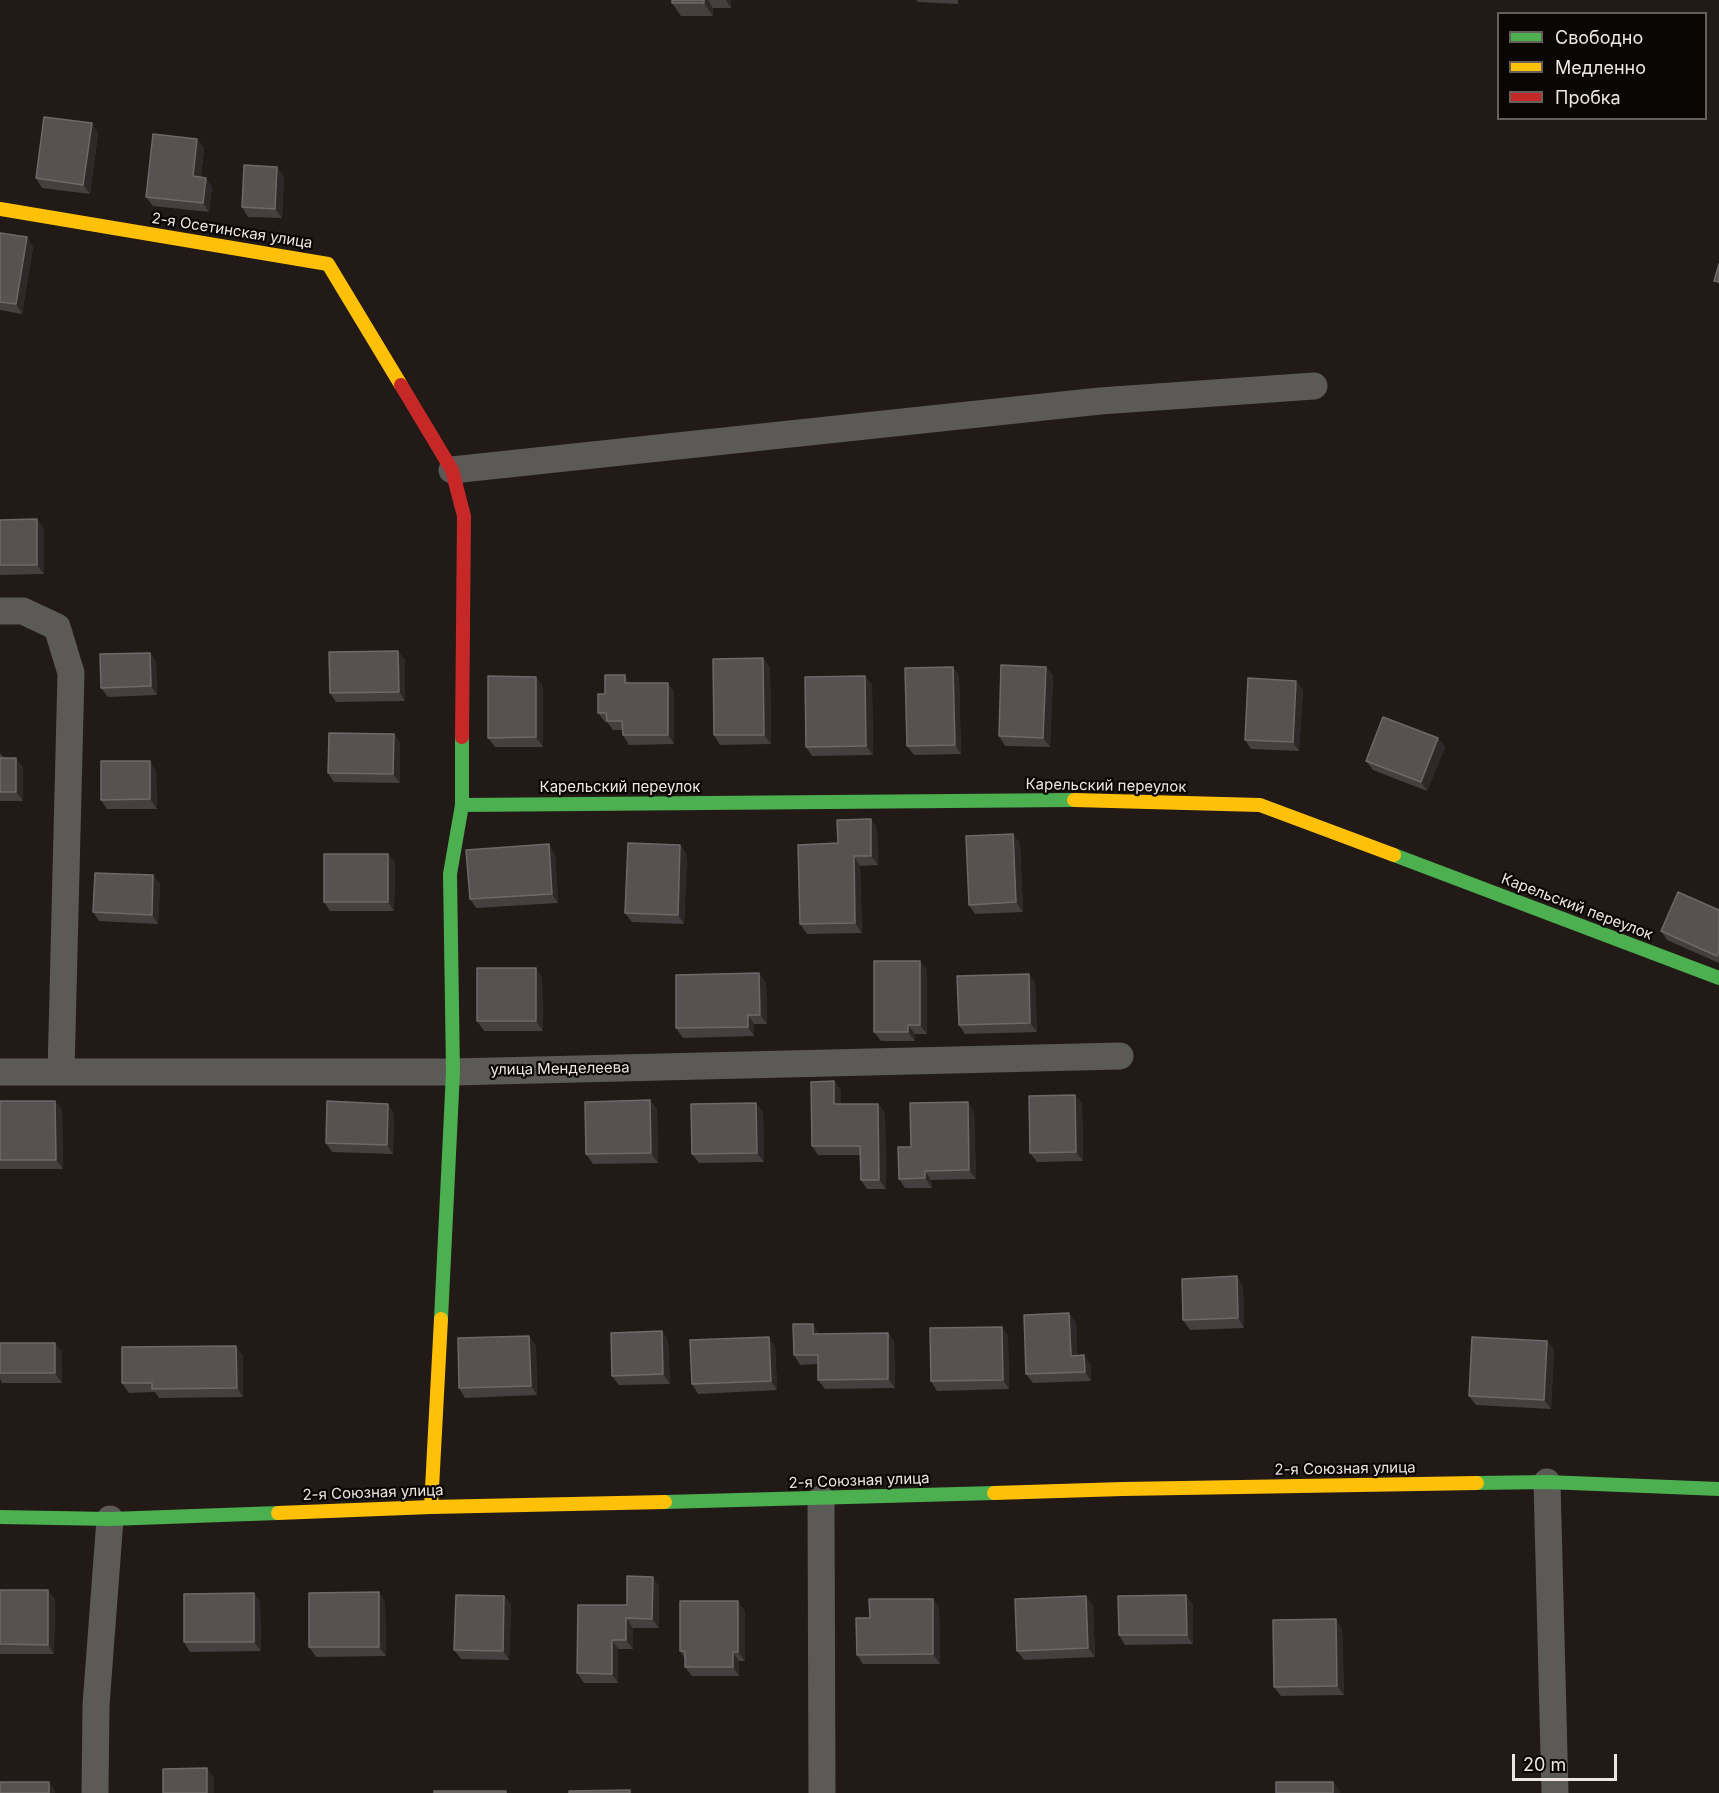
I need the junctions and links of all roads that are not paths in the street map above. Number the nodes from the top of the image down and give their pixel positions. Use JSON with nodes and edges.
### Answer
{"nodes":[{"id":1,"x":0,"y":210,"type":"edge"},
{"id":2,"x":1314,"y":386,"type":"dead end"},
{"id":3,"x":452,"y":470,"type":"junction"},
{"id":4,"x":11,"y":611,"type":"edge"},
{"id":5,"x":462,"y":805,"type":"junction"},
{"id":6,"x":1719,"y":978,"type":"edge"},
{"id":7,"x":1120,"y":1056,"type":"dead end"},
{"id":8,"x":0,"y":1072,"type":"edge"},
{"id":9,"x":61,"y":1072,"type":"junction"},
{"id":10,"x":453,"y":1072,"type":"junction"},
{"id":11,"x":1547,"y":1482,"type":"junction"},
{"id":12,"x":1719,"y":1489,"type":"edge"},
{"id":13,"x":821,"y":1499,"type":"junction"},
{"id":14,"x":430,"y":1507,"type":"junction"},
{"id":15,"x":0,"y":1517,"type":"edge"},
{"id":16,"x":110,"y":1519,"type":"junction"},
{"id":17,"x":95,"y":1793,"type":"edge"},
{"id":18,"x":822,"y":1793,"type":"edge"},
{"id":19,"x":1555,"y":1793,"type":"edge"}],
"edges":[{"from":1,"to":3,"type":"street","name":"2-я Осетинская улица"},
{"from":2,"to":3,"type":"street"},
{"from":3,"to":5,"type":"street","name":"2-я Осетинская улица"},
{"from":4,"to":9,"type":"street"},
{"from":5,"to":6,"type":"street","name":"Карельский переулок"},
{"from":5,"to":10,"type":"street","name":"2-я Осетинская улица"},
{"from":7,"to":10,"type":"street","name":"улица Менделеева"},
{"from":8,"to":9,"type":"street","name":"улица Менделеева"},
{"from":9,"to":10,"type":"street","name":"улица Менделеева"},
{"from":10,"to":14,"type":"street","name":"2-я Осетинская улица"},
{"from":11,"to":12,"type":"street","name":"2-я Союзная улица"},
{"from":11,"to":13,"type":"street","name":"2-я Союзная улица"},
{"from":11,"to":19,"type":"street"},
{"from":13,"to":14,"type":"street","name":"2-я Союзная улица"},
{"from":13,"to":18,"type":"street"},
{"from":14,"to":16,"type":"street","name":"2-я Союзная улица"},
{"from":15,"to":16,"type":"street","name":"2-я Союзная улица"},
{"from":16,"to":17,"type":"street"}]}
